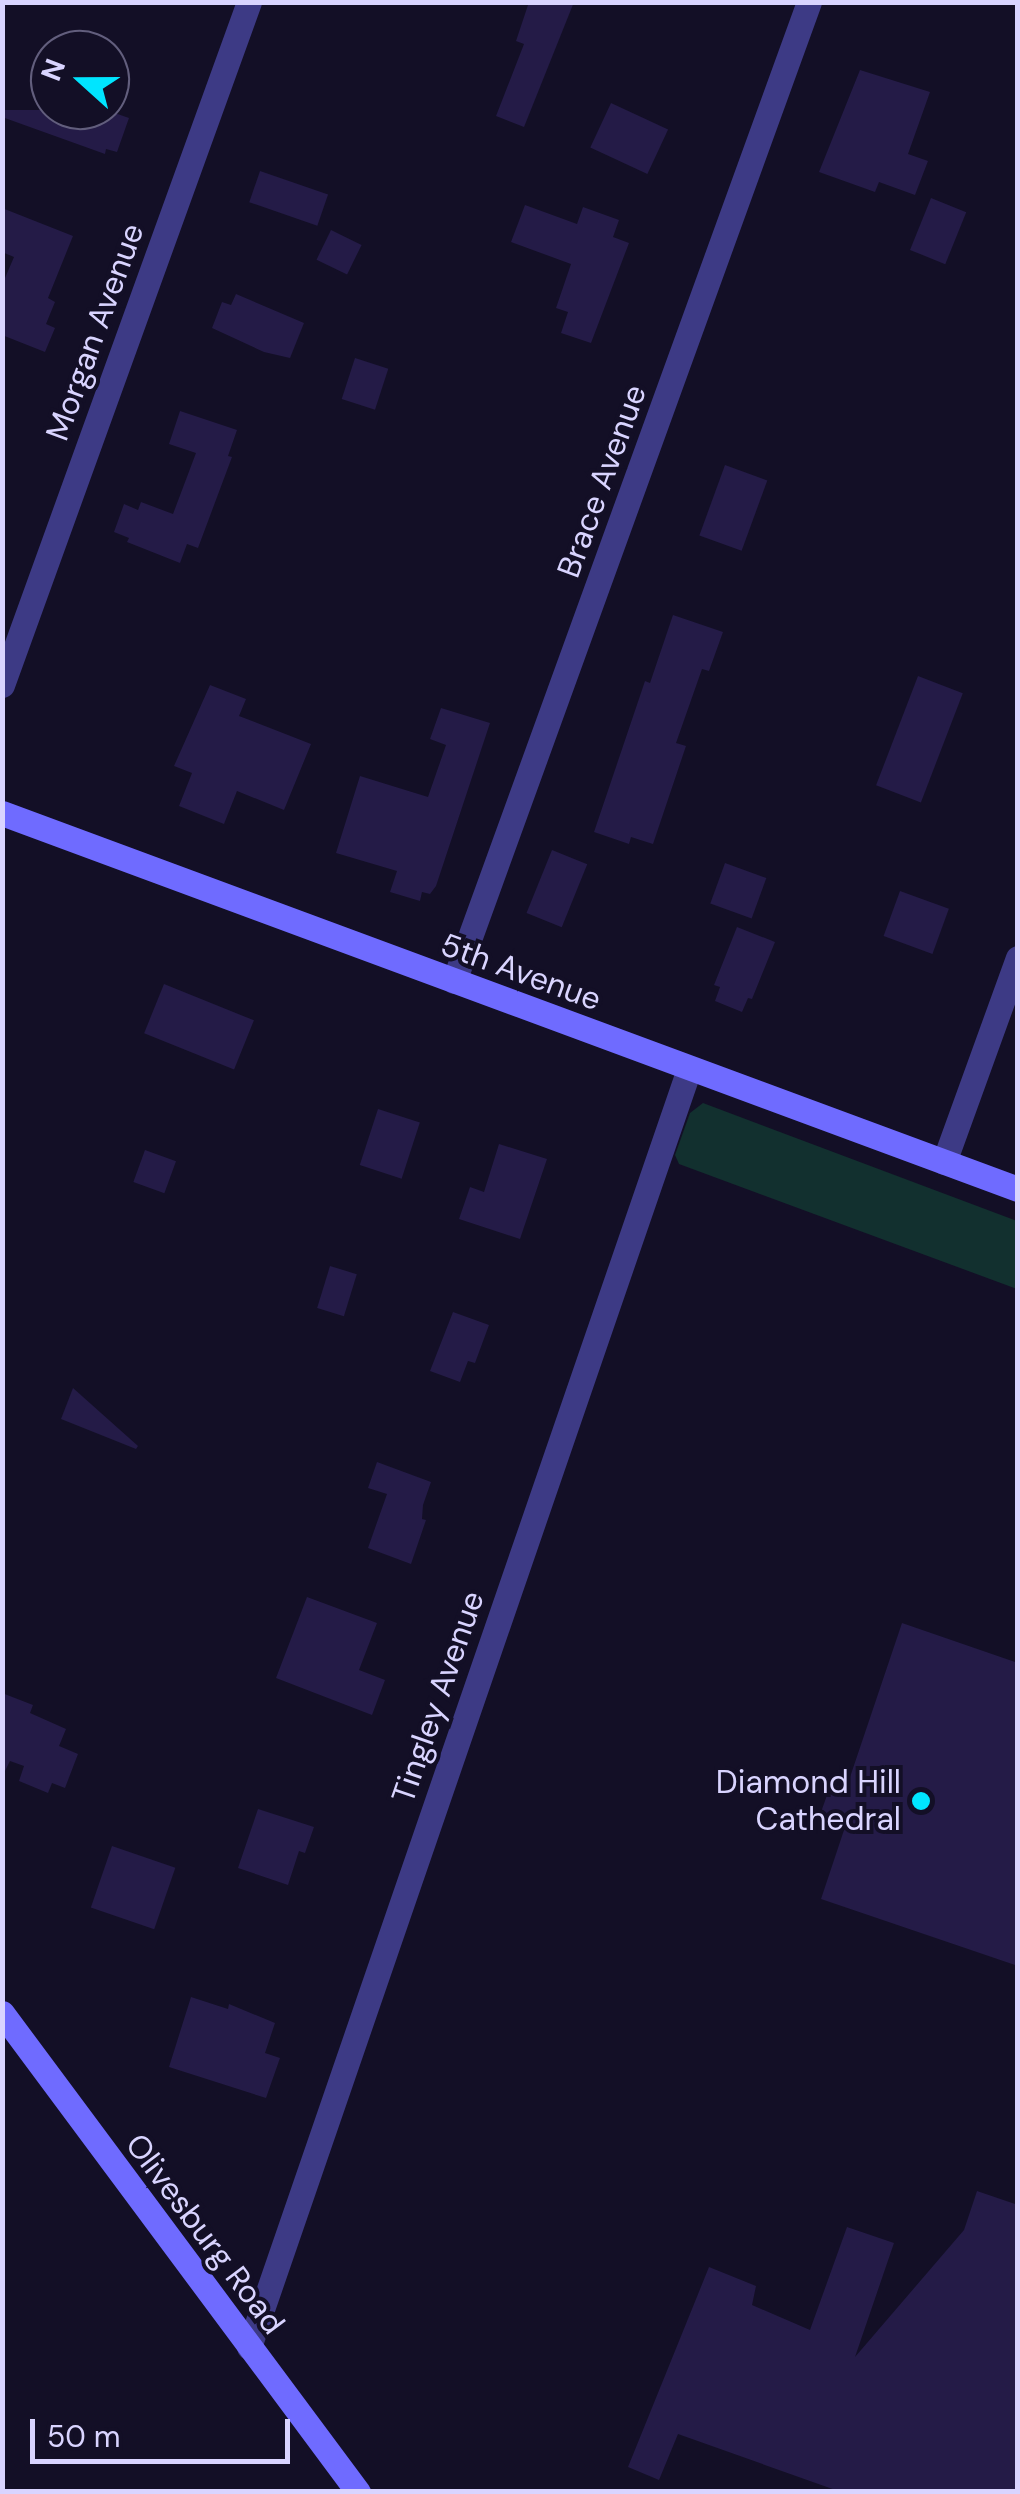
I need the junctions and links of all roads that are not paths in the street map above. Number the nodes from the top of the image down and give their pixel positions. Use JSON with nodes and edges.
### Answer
{"nodes":[{"id":1,"x":249,"y":2,"type":"edge"},
{"id":2,"x":810,"y":2,"type":"edge"},
{"id":3,"x":2,"y":684,"type":"edge"},
{"id":4,"x":2,"y":813,"type":"edge"},
{"id":5,"x":1018,"y":958,"type":"edge"},
{"id":6,"x":454,"y":981,"type":"junction"},
{"id":7,"x":689,"y":1069,"type":"junction"},
{"id":8,"x":944,"y":1162,"type":"junction"},
{"id":9,"x":1018,"y":1189,"type":"edge"},
{"id":10,"x":2,"y":2014,"type":"edge"},
{"id":11,"x":249,"y":2347,"type":"junction"},
{"id":12,"x":358,"y":2492,"type":"edge"}],
"edges":[{"from":1,"to":3,"type":"street","name":"Morgan Avenue"},
{"from":2,"to":6,"type":"street","name":"Brace Avenue"},
{"from":4,"to":6,"type":"street","name":"5th Avenue"},
{"from":5,"to":8,"type":"street"},
{"from":6,"to":7,"type":"street","name":"5th Avenue"},
{"from":7,"to":8,"type":"street","name":"5th Avenue"},
{"from":7,"to":11,"type":"street","name":"Tingley Avenue"},
{"from":8,"to":9,"type":"street","name":"5th Avenue"},
{"from":10,"to":11,"type":"street","name":"Olivesburg Road"},
{"from":11,"to":12,"type":"street","name":"Olivesburg Road"}]}
